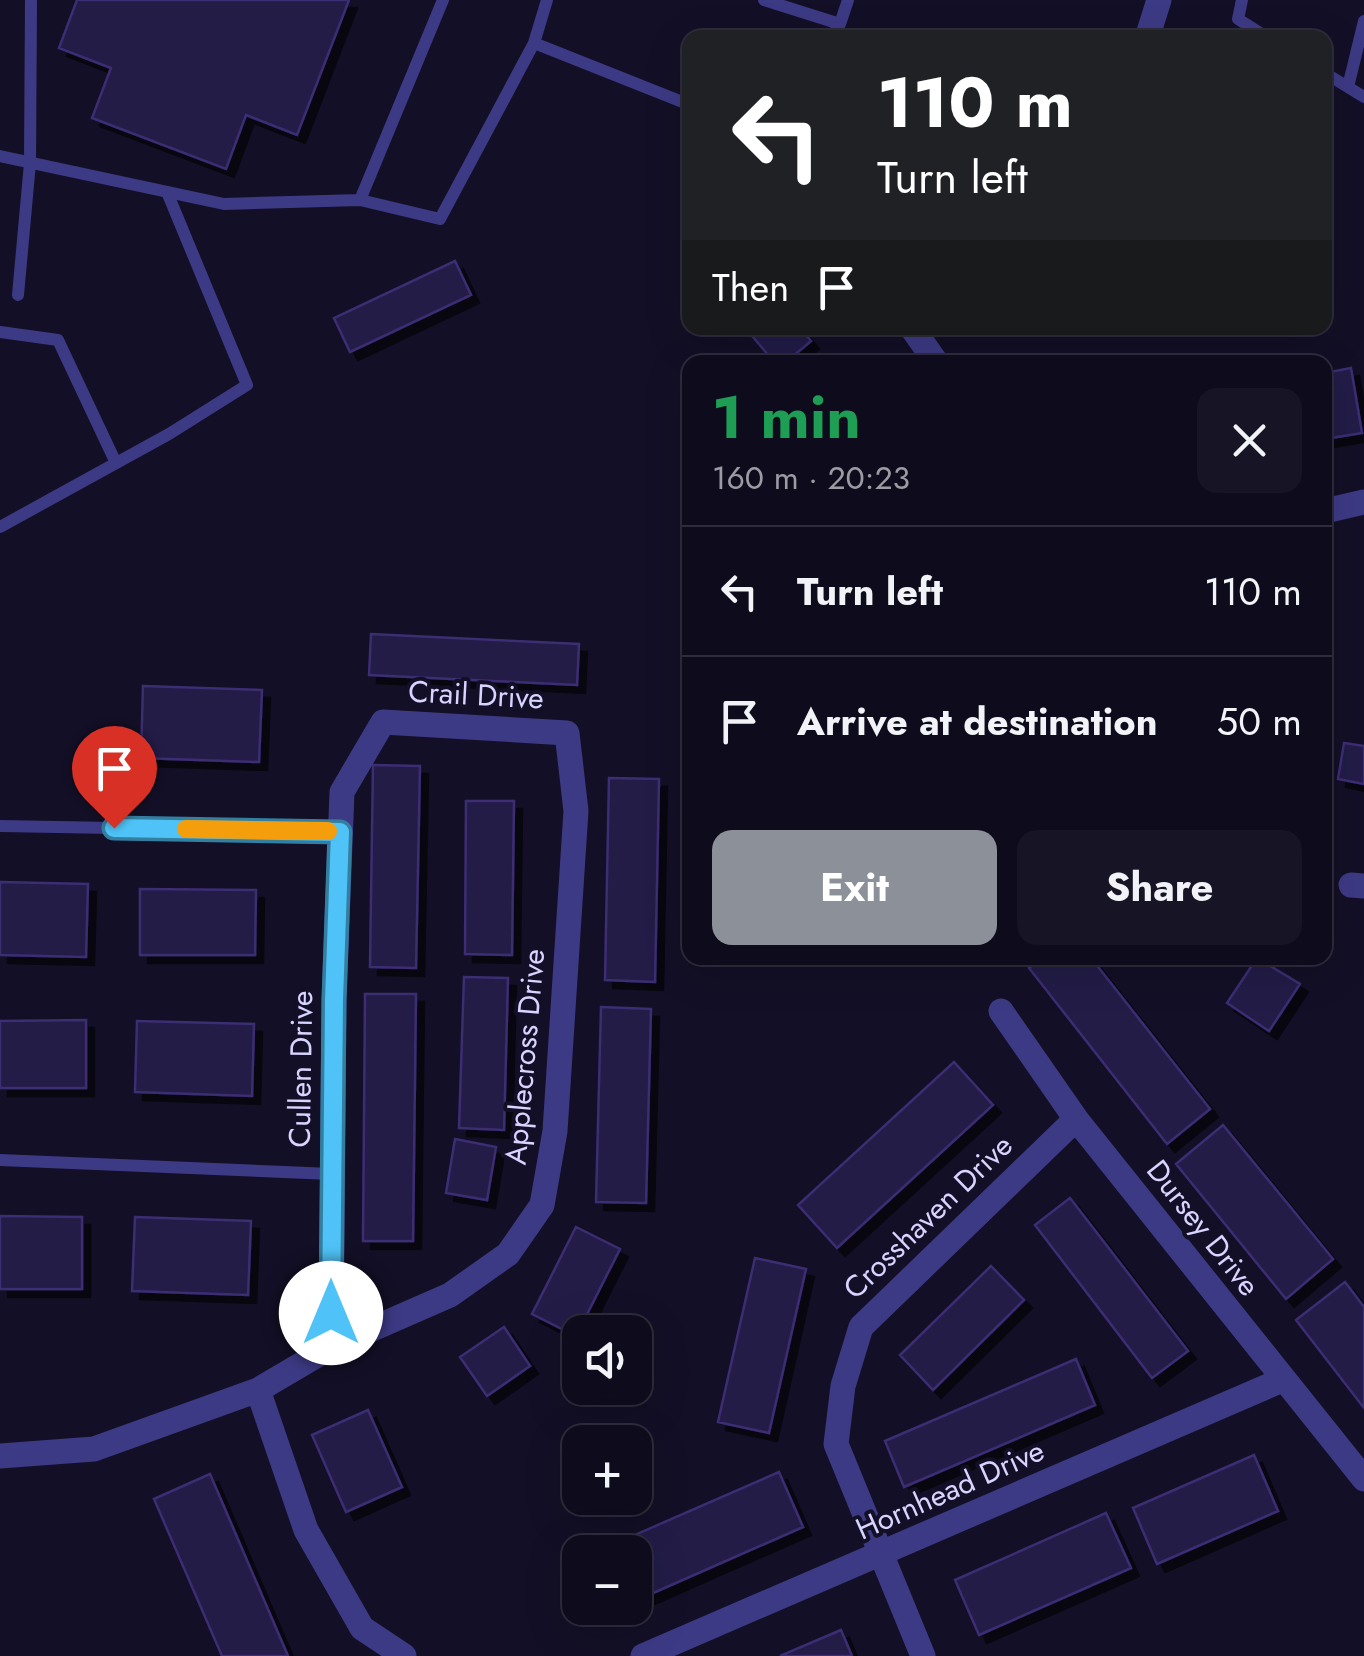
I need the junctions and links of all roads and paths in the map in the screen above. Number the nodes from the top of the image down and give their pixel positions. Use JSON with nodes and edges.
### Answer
{"nodes":[{"id":1,"x":31,"y":0,"type":"edge"},
{"id":2,"x":443,"y":0,"type":"edge"},
{"id":3,"x":547,"y":0,"type":"edge"},
{"id":4,"x":764,"y":0,"type":"edge"},
{"id":5,"x":848,"y":0,"type":"edge"},
{"id":6,"x":1159,"y":0,"type":"edge"},
{"id":7,"x":1242,"y":0,"type":"edge"},
{"id":8,"x":1364,"y":21,"type":"edge"},
{"id":9,"x":840,"y":24,"type":"junction"},
{"id":10,"x":836,"y":30,"type":"edge"},
{"id":11,"x":1150,"y":30,"type":"edge"},
{"id":12,"x":1255,"y":30,"type":"edge"},
{"id":13,"x":534,"y":42,"type":"junction"},
{"id":14,"x":1332,"y":77,"type":"edge"},
{"id":15,"x":1348,"y":87,"type":"junction"},
{"id":16,"x":1364,"y":97,"type":"edge"},
{"id":17,"x":682,"y":102,"type":"edge"},
{"id":18,"x":0,"y":156,"type":"edge"},
{"id":19,"x":30,"y":162,"type":"junction"},
{"id":20,"x":167,"y":192,"type":"junction"},
{"id":21,"x":360,"y":200,"type":"junction"},
{"id":22,"x":18,"y":295,"type":"dead end"},
{"id":23,"x":0,"y":332,"type":"edge"},
{"id":24,"x":116,"y":463,"type":"junction"},
{"id":25,"x":1364,"y":502,"type":"edge"},
{"id":26,"x":1332,"y":509,"type":"edge"},
{"id":27,"x":0,"y":527,"type":"edge"},
{"id":28,"x":342,"y":792,"type":"joint"},
{"id":29,"x":576,"y":811,"type":"joint"},
{"id":30,"x":0,"y":826,"type":"edge"},
{"id":31,"x":340,"y":832,"type":"junction"},
{"id":32,"x":1000,"y":1011,"type":"dead end"},
{"id":33,"x":1076,"y":1120,"type":"junction"},
{"id":34,"x":0,"y":1160,"type":"edge"},
{"id":35,"x":332,"y":1174,"type":"junction"},
{"id":36,"x":331,"y":1348,"type":"junction"},
{"id":37,"x":1282,"y":1380,"type":"junction"},
{"id":38,"x":258,"y":1390,"type":"junction"},
{"id":39,"x":0,"y":1452,"type":"edge"},
{"id":40,"x":1364,"y":1478,"type":"edge"},
{"id":41,"x":883,"y":1555,"type":"junction"},
{"id":42,"x":404,"y":1656,"type":"edge"},
{"id":43,"x":643,"y":1656,"type":"edge"},
{"id":44,"x":924,"y":1656,"type":"edge"}],
"edges":[{"from":1,"to":19,"type":"lane"},
{"from":2,"to":21,"type":"lane"},
{"from":3,"to":13,"type":"lane"},
{"from":4,"to":9,"type":"lane"},
{"from":5,"to":9,"type":"lane"},
{"from":6,"to":11,"type":"street"},
{"from":7,"to":12,"type":"lane"},
{"from":8,"to":15,"type":"lane"},
{"from":9,"to":10,"type":"lane"},
{"from":13,"to":17,"type":"lane"},
{"from":13,"to":21,"type":"lane"},
{"from":14,"to":15,"type":"lane"},
{"from":15,"to":16,"type":"lane"},
{"from":18,"to":19,"type":"lane"},
{"from":19,"to":20,"type":"lane"},
{"from":19,"to":22,"type":"lane"},
{"from":20,"to":21,"type":"lane"},
{"from":20,"to":24,"type":"lane"},
{"from":23,"to":24,"type":"lane"},
{"from":24,"to":27,"type":"lane"},
{"from":25,"to":26,"type":"street"},
{"from":28,"to":29,"type":"street","name":"Crail Drive"},
{"from":28,"to":31,"type":"street","name":"Cullen Drive"},
{"from":29,"to":36,"type":"street","name":"Applecross Drive"},
{"from":30,"to":31,"type":"lane"},
{"from":31,"to":35,"type":"street","name":"Cullen Drive"},
{"from":32,"to":33,"type":"street","name":"Dursey Drive"},
{"from":33,"to":37,"type":"street","name":"Dursey Drive"},
{"from":33,"to":41,"type":"street","name":"Crosshaven Drive"},
{"from":34,"to":35,"type":"lane"},
{"from":35,"to":36,"type":"street","name":"Cullen Drive"},
{"from":36,"to":38,"type":"street","name":"Applecross Drive"},
{"from":37,"to":40,"type":"street","name":"Dursey Drive"},
{"from":37,"to":41,"type":"street","name":"Hornhead Drive"},
{"from":38,"to":39,"type":"street","name":"Applecross Drive"},
{"from":38,"to":42,"type":"street"},
{"from":41,"to":43,"type":"street","name":"Hornhead Drive"},
{"from":41,"to":44,"type":"street","name":"Crosshaven Drive"}]}
